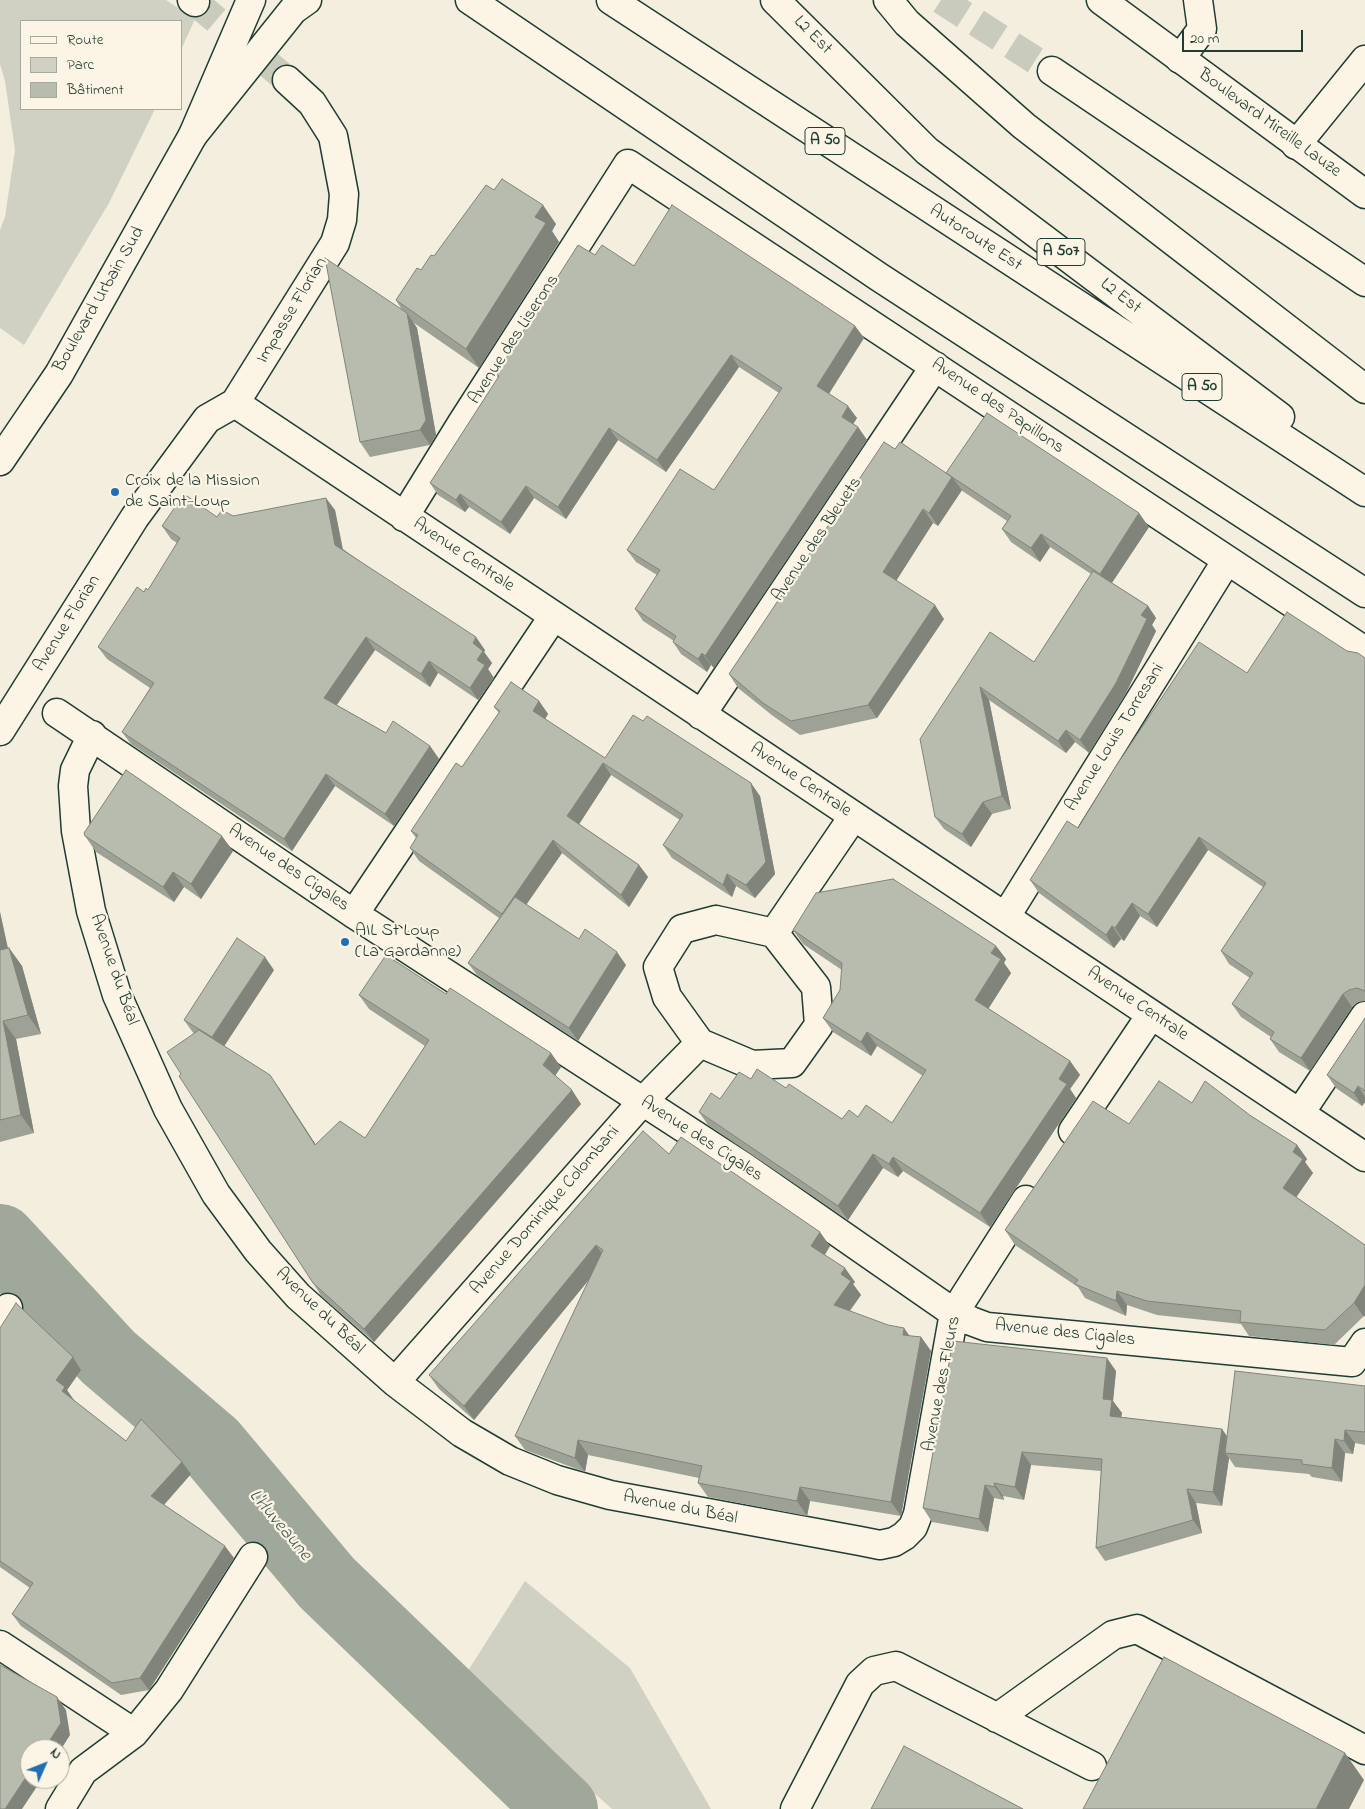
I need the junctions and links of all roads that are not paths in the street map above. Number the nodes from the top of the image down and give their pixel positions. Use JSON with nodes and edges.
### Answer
{"nodes":[{"id":1,"x":251,"y":0,"type":"edge"},
{"id":2,"x":307,"y":0,"type":"edge"},
{"id":3,"x":611,"y":0,"type":"edge"},
{"id":4,"x":775,"y":0,"type":"edge"},
{"id":5,"x":888,"y":0,"type":"edge"},
{"id":6,"x":1101,"y":0,"type":"edge"},
{"id":7,"x":1198,"y":0,"type":"edge"},
{"id":8,"x":470,"y":1,"type":"edge"},
{"id":9,"x":1180,"y":58,"type":"junction"},
{"id":10,"x":1365,"y":60,"type":"edge"},
{"id":11,"x":1052,"y":71,"type":"tunnel mouth"},
{"id":12,"x":287,"y":80,"type":"tunnel mouth"},
{"id":13,"x":193,"y":135,"type":"junction"},
{"id":14,"x":1296,"y":145,"type":"junction"},
{"id":15,"x":628,"y":164,"type":"joint"},
{"id":16,"x":1365,"y":194,"type":"edge"},
{"id":17,"x":1365,"y":282,"type":"edge"},
{"id":18,"x":935,"y":366,"type":"junction"},
{"id":19,"x":1365,"y":389,"type":"edge"},
{"id":20,"x":235,"y":403,"type":"junction"},
{"id":21,"x":0,"y":461,"type":"edge"},
{"id":22,"x":1365,"y":482,"type":"edge"},
{"id":23,"x":1365,"y":492,"type":"edge"},
{"id":24,"x":135,"y":517,"type":"joint"},
{"id":25,"x":404,"y":517,"type":"junction"},
{"id":26,"x":1227,"y":560,"type":"junction"},
{"id":27,"x":1365,"y":593,"type":"edge"},
{"id":28,"x":553,"y":617,"type":"junction"},
{"id":29,"x":1365,"y":651,"type":"edge"},
{"id":30,"x":57,"y":712,"type":"dead end"},
{"id":31,"x":701,"y":715,"type":"junction"},
{"id":32,"x":0,"y":731,"type":"edge"},
{"id":33,"x":92,"y":736,"type":"junction"},
{"id":34,"x":853,"y":817,"type":"junction"},
{"id":35,"x":354,"y":914,"type":"junction"},
{"id":36,"x":1006,"y":916,"type":"junction"},
{"id":37,"x":774,"y":934,"type":"junction"},
{"id":38,"x":1151,"y":1015,"type":"junction"},
{"id":39,"x":1365,"y":1016,"type":"edge"},
{"id":40,"x":700,"y":1043,"type":"junction"},
{"id":41,"x":642,"y":1102,"type":"junction"},
{"id":42,"x":1300,"y":1113,"type":"junction"},
{"id":43,"x":1057,"y":1155,"type":"edge"},
{"id":44,"x":1365,"y":1157,"type":"edge"},
{"id":45,"x":1040,"y":1180,"type":"edge"},
{"id":46,"x":954,"y":1313,"type":"junction"},
{"id":47,"x":1365,"y":1343,"type":"edge"},
{"id":48,"x":395,"y":1382,"type":"junction"},
{"id":49,"x":904,"y":1536,"type":"joint"},
{"id":50,"x":253,"y":1557,"type":"dead end"},
{"id":51,"x":0,"y":1645,"type":"edge"},
{"id":52,"x":997,"y":1718,"type":"junction"},
{"id":53,"x":134,"y":1733,"type":"junction"},
{"id":54,"x":1365,"y":1750,"type":"edge"},
{"id":55,"x":1092,"y":1766,"type":"dead end"},
{"id":56,"x":60,"y":1809,"type":"edge"},
{"id":57,"x":795,"y":1809,"type":"edge"}],
"edges":[{"from":1,"to":13,"type":"main road"},
{"from":2,"to":13,"type":"main road"},
{"from":3,"to":23,"type":"main road","name":"Autoroute Est","number":"A 50"},
{"from":4,"to":22,"type":"main road","name":"L2 Est","number":"A 507"},
{"from":5,"to":19,"type":"main road"},
{"from":6,"to":9,"type":"main road","name":"Boulevard Mireille Lauze"},
{"from":7,"to":9,"type":"main road"},
{"from":8,"to":27,"type":"main road"},
{"from":9,"to":14,"type":"main road","name":"Boulevard Mireille Lauze"},
{"from":10,"to":14,"type":"main road"},
{"from":11,"to":17,"type":"main road"},
{"from":12,"to":20,"type":"main road","name":"Impasse Florian"},
{"from":13,"to":21,"type":"main road","name":"Boulevard Urbain Sud"},
{"from":14,"to":16,"type":"main road","name":"Boulevard Mireille Lauze"},
{"from":15,"to":18,"type":"main road","name":"Avenue des Papillons"},
{"from":15,"to":25,"type":"main road","name":"Avenue des Liserons"},
{"from":18,"to":26,"type":"main road","name":"Avenue des Papillons"},
{"from":18,"to":31,"type":"main road","name":"Avenue des Bleuets"},
{"from":20,"to":24,"type":"main road","name":"Impasse Florian"},
{"from":20,"to":25,"type":"main road","name":"Avenue Centrale"},
{"from":24,"to":32,"type":"main road","name":"Avenue Florian"},
{"from":25,"to":28,"type":"main road","name":"Avenue Centrale"},
{"from":26,"to":29,"type":"main road","name":"Avenue des Papillons"},
{"from":26,"to":36,"type":"main road","name":"Avenue Louis Torresani"},
{"from":28,"to":31,"type":"main road","name":"Avenue Centrale"},
{"from":28,"to":35,"type":"main road"},
{"from":30,"to":33,"type":"main road","name":"Avenue des Cigales"},
{"from":31,"to":34,"type":"main road","name":"Avenue Centrale"},
{"from":33,"to":35,"type":"main road","name":"Avenue des Cigales"},
{"from":33,"to":48,"type":"main road","name":"Avenue du Béal"},
{"from":34,"to":36,"type":"main road","name":"Avenue Centrale"},
{"from":34,"to":37,"type":"main road"},
{"from":35,"to":41,"type":"main road","name":"Avenue des Cigales"},
{"from":36,"to":38,"type":"main road","name":"Avenue Centrale"},
{"from":37,"to":40,"type":"main road"},
{"from":37,"to":40,"type":"main road"},
{"from":38,"to":42,"type":"main road","name":"Avenue Centrale"},
{"from":38,"to":43,"type":"main road"},
{"from":39,"to":42,"type":"main road"},
{"from":40,"to":41,"type":"main road","name":"Avenue Dominique Colombani"},
{"from":41,"to":46,"type":"main road","name":"Avenue des Cigales"},
{"from":41,"to":48,"type":"main road","name":"Avenue Dominique Colombani"},
{"from":42,"to":44,"type":"main road","name":"Avenue Centrale"},
{"from":45,"to":46,"type":"main road","name":"Avenue des Fleurs"},
{"from":46,"to":47,"type":"main road","name":"Avenue des Cigales"},
{"from":46,"to":49,"type":"main road","name":"Avenue des Fleurs"},
{"from":48,"to":49,"type":"main road","name":"Avenue du Béal"},
{"from":50,"to":53,"type":"main road"},
{"from":51,"to":53,"type":"main road"},
{"from":52,"to":54,"type":"main road"},
{"from":52,"to":55,"type":"main road"},
{"from":52,"to":57,"type":"main road"},
{"from":53,"to":56,"type":"main road"}]}
